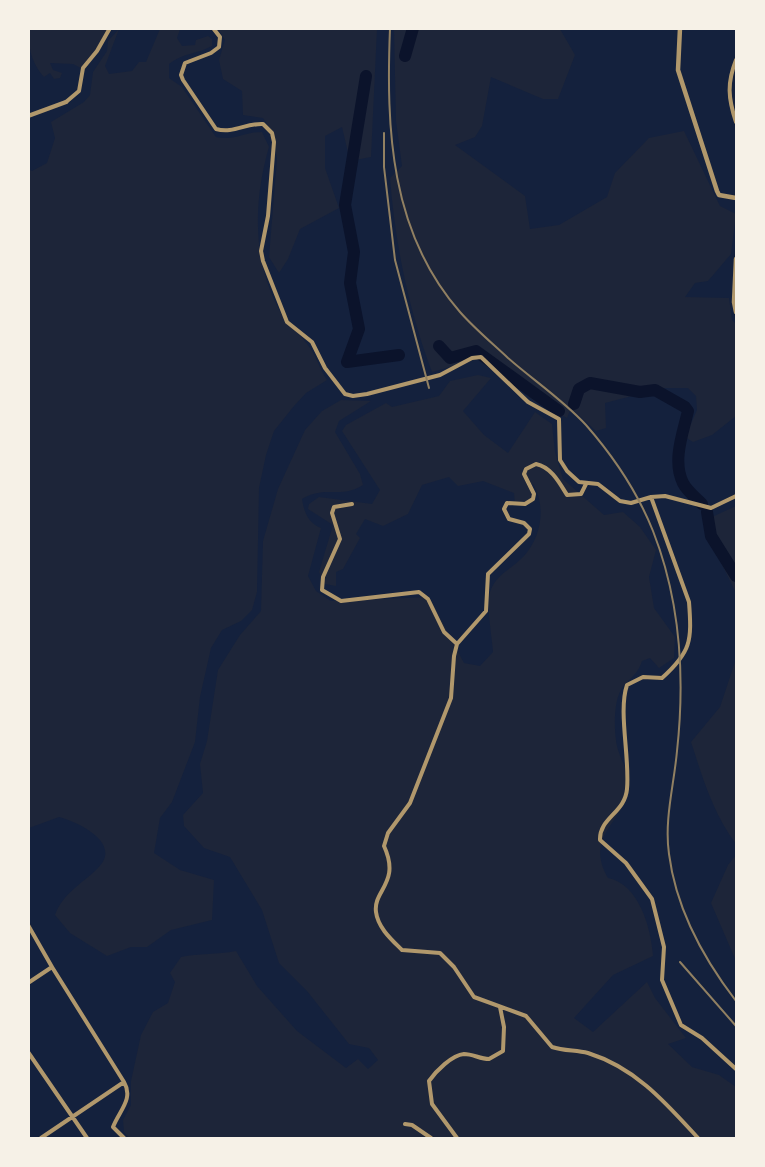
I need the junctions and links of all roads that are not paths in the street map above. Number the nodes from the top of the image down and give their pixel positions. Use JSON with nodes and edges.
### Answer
{"nodes":[{"id":1,"x":110,"y":28,"type":"edge"},
{"id":2,"x":213,"y":28,"type":"edge"},
{"id":3,"x":680,"y":28,"type":"edge"},
{"id":4,"x":736,"y":60,"type":"edge"},
{"id":5,"x":66,"y":102,"type":"joint"},
{"id":6,"x":28,"y":116,"type":"edge"},
{"id":7,"x":736,"y":122,"type":"edge"},
{"id":8,"x":736,"y":198,"type":"edge"},
{"id":9,"x":736,"y":259,"type":"edge"},
{"id":10,"x":736,"y":312,"type":"edge"},
{"id":11,"x":586,"y":484,"type":"junction"},
{"id":12,"x":651,"y":496,"type":"junction"},
{"id":13,"x":736,"y":496,"type":"edge"},
{"id":14,"x":352,"y":504,"type":"dead end"},
{"id":15,"x":457,"y":644,"type":"junction"},
{"id":16,"x":28,"y":925,"type":"edge"},
{"id":17,"x":52,"y":967,"type":"junction"},
{"id":18,"x":28,"y":983,"type":"edge"},
{"id":19,"x":500,"y":1007,"type":"junction"},
{"id":20,"x":28,"y":1052,"type":"edge"},
{"id":21,"x":736,"y":1069,"type":"edge"},
{"id":22,"x":124,"y":1082,"type":"junction"},
{"id":23,"x":72,"y":1117,"type":"junction"},
{"id":24,"x":405,"y":1124,"type":"dead end"},
{"id":25,"x":41,"y":1138,"type":"edge"},
{"id":26,"x":87,"y":1138,"type":"edge"},
{"id":27,"x":124,"y":1138,"type":"edge"},
{"id":28,"x":431,"y":1138,"type":"edge"},
{"id":29,"x":457,"y":1138,"type":"edge"},
{"id":30,"x":698,"y":1138,"type":"edge"}],
"edges":[{"from":1,"to":5,"type":"street"},
{"from":2,"to":11,"type":"street"},
{"from":3,"to":8,"type":"street"},
{"from":4,"to":7,"type":"street"},
{"from":5,"to":6,"type":"street"},
{"from":9,"to":10,"type":"street"},
{"from":11,"to":12,"type":"street"},
{"from":11,"to":15,"type":"street"},
{"from":12,"to":13,"type":"street"},
{"from":12,"to":21,"type":"street"},
{"from":14,"to":15,"type":"street"},
{"from":15,"to":19,"type":"street"},
{"from":16,"to":17,"type":"street"},
{"from":17,"to":18,"type":"street"},
{"from":17,"to":22,"type":"street"},
{"from":19,"to":29,"type":"street"},
{"from":19,"to":30,"type":"street"},
{"from":20,"to":23,"type":"street"},
{"from":22,"to":23,"type":"street"},
{"from":22,"to":27,"type":"street"},
{"from":23,"to":25,"type":"street"},
{"from":23,"to":26,"type":"street"},
{"from":24,"to":28,"type":"street"}]}
